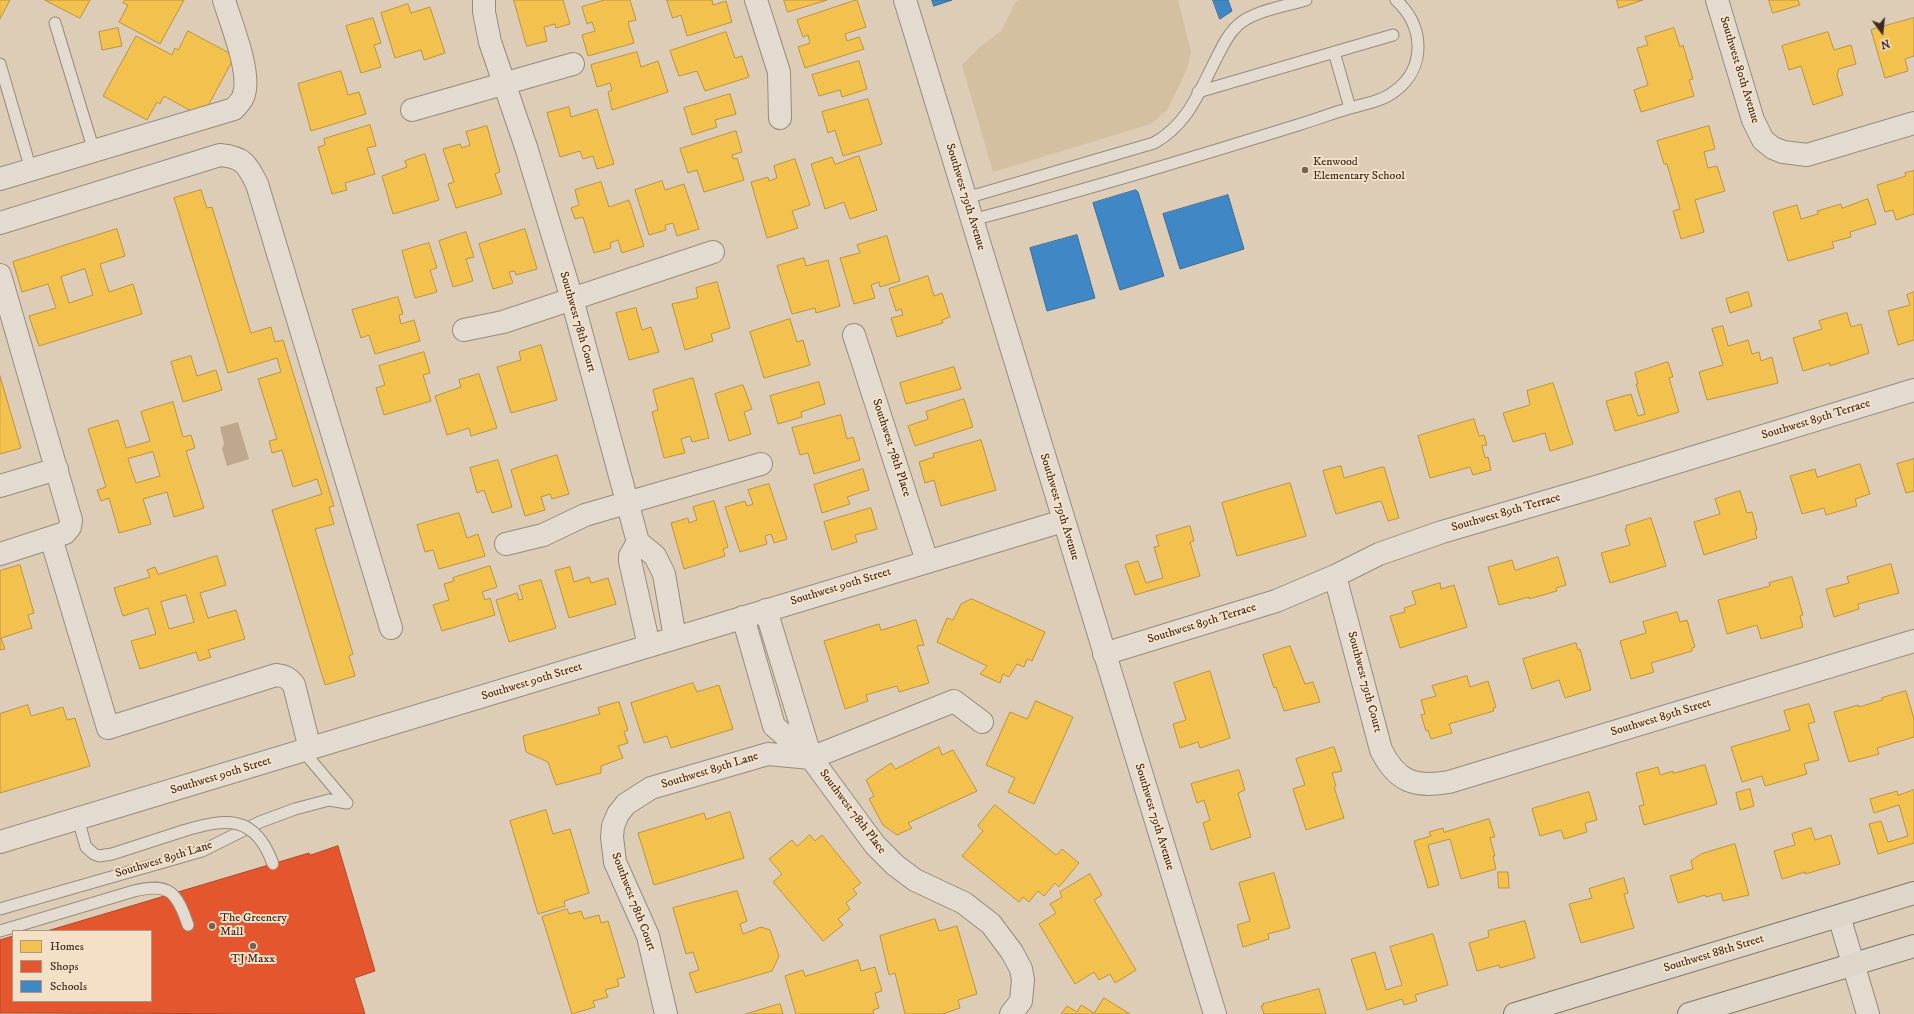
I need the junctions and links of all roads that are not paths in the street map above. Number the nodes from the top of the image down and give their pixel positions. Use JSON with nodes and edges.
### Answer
{"nodes":[{"id":1,"x":224,"y":0,"type":"edge"},
{"id":2,"x":484,"y":0,"type":"edge"},
{"id":3,"x":756,"y":0,"type":"edge"},
{"id":4,"x":905,"y":0,"type":"edge"},
{"id":5,"x":1306,"y":0,"type":"edge"},
{"id":6,"x":1396,"y":0,"type":"edge"},
{"id":7,"x":1717,"y":0,"type":"edge"},
{"id":8,"x":55,"y":23,"type":"dead end"},
{"id":9,"x":1393,"y":34,"type":"dead end"},
{"id":10,"x":1334,"y":52,"type":"junction"},
{"id":11,"x":0,"y":64,"type":"edge"},
{"id":12,"x":573,"y":64,"type":"dead end"},
{"id":13,"x":504,"y":82,"type":"junction"},
{"id":14,"x":1198,"y":92,"type":"junction"},
{"id":15,"x":1350,"y":108,"type":"junction"},
{"id":16,"x":412,"y":110,"type":"dead end"},
{"id":17,"x":780,"y":118,"type":"dead end"},
{"id":18,"x":1914,"y":123,"type":"edge"},
{"id":19,"x":94,"y":151,"type":"junction"},
{"id":20,"x":31,"y":170,"type":"junction"},
{"id":21,"x":0,"y":179,"type":"edge"},
{"id":22,"x":966,"y":198,"type":"junction"},
{"id":23,"x":972,"y":220,"type":"junction"},
{"id":24,"x":0,"y":223,"type":"edge"},
{"id":25,"x":713,"y":252,"type":"dead end"},
{"id":26,"x":0,"y":275,"type":"edge"},
{"id":27,"x":572,"y":299,"type":"junction"},
{"id":28,"x":464,"y":330,"type":"dead end"},
{"id":29,"x":854,"y":335,"type":"dead end"},
{"id":30,"x":1914,"y":390,"type":"edge"},
{"id":31,"x":761,"y":464,"type":"dead end"},
{"id":32,"x":56,"y":469,"type":"junction"},
{"id":33,"x":0,"y":486,"type":"edge"},
{"id":34,"x":627,"y":504,"type":"junction"},
{"id":35,"x":1063,"y":521,"type":"junction"},
{"id":36,"x":51,"y":538,"type":"junction"},
{"id":37,"x":638,"y":542,"type":"junction"},
{"id":38,"x":506,"y":544,"type":"dead end"},
{"id":39,"x":0,"y":554,"type":"edge"},
{"id":40,"x":927,"y":561,"type":"junction"},
{"id":41,"x":1335,"y":576,"type":"junction"},
{"id":42,"x":766,"y":610,"type":"junction"},
{"id":43,"x":743,"y":617,"type":"junction"},
{"id":44,"x":391,"y":628,"type":"dead end"},
{"id":45,"x":675,"y":638,"type":"junction"},
{"id":46,"x":1914,"y":641,"type":"edge"},
{"id":47,"x":649,"y":646,"type":"junction"},
{"id":48,"x":1104,"y":654,"type":"junction"},
{"id":49,"x":982,"y":722,"type":"dead end"},
{"id":50,"x":307,"y":750,"type":"junction"},
{"id":51,"x":811,"y":758,"type":"junction"},
{"id":52,"x":1406,"y":780,"type":"joint"},
{"id":53,"x":618,"y":814,"type":"joint"},
{"id":54,"x":78,"y":819,"type":"junction"},
{"id":55,"x":0,"y":842,"type":"edge"},
{"id":56,"x":272,"y":864,"type":"dead end"},
{"id":57,"x":1914,"y":893,"type":"edge"},
{"id":58,"x":0,"y":909,"type":"edge"},
{"id":59,"x":1838,"y":916,"type":"junction"},
{"id":60,"x":188,"y":925,"type":"dead end"},
{"id":61,"x":0,"y":931,"type":"edge"},
{"id":62,"x":1914,"y":946,"type":"edge"},
{"id":63,"x":1853,"y":964,"type":"junction"},
{"id":64,"x":666,"y":1014,"type":"edge"},
{"id":65,"x":1011,"y":1014,"type":"edge"},
{"id":66,"x":1215,"y":1014,"type":"edge"},
{"id":67,"x":1515,"y":1014,"type":"edge"},
{"id":68,"x":1689,"y":1014,"type":"edge"},
{"id":69,"x":1868,"y":1014,"type":"edge"}],
"edges":[{"from":1,"to":19,"type":"street"},
{"from":2,"to":13,"type":"street","name":"Southwest 78th Court"},
{"from":3,"to":17,"type":"street"},
{"from":4,"to":22,"type":"street","name":"Southwest 79th Avenue"},
{"from":5,"to":14,"type":"lane"},
{"from":6,"to":15,"type":"lane"},
{"from":7,"to":18,"type":"street","name":"Southwest 80th Avenue"},
{"from":8,"to":19,"type":"lane"},
{"from":9,"to":10,"type":"lane"},
{"from":10,"to":14,"type":"lane"},
{"from":10,"to":15,"type":"lane"},
{"from":11,"to":20,"type":"lane"},
{"from":12,"to":13,"type":"street"},
{"from":13,"to":16,"type":"street"},
{"from":13,"to":27,"type":"street","name":"Southwest 78th Court"},
{"from":14,"to":22,"type":"lane"},
{"from":15,"to":23,"type":"lane"},
{"from":19,"to":20,"type":"street"},
{"from":20,"to":21,"type":"street"},
{"from":22,"to":23,"type":"street","name":"Southwest 79th Avenue"},
{"from":23,"to":35,"type":"street","name":"Southwest 79th Avenue"},
{"from":24,"to":44,"type":"street"},
{"from":25,"to":27,"type":"street"},
{"from":26,"to":32,"type":"street"},
{"from":27,"to":28,"type":"street"},
{"from":27,"to":34,"type":"street","name":"Southwest 78th Court"},
{"from":29,"to":40,"type":"street","name":"Southwest 78th Place"},
{"from":30,"to":41,"type":"street","name":"Southwest 89th Terrace"},
{"from":31,"to":34,"type":"street"},
{"from":32,"to":33,"type":"street"},
{"from":32,"to":36,"type":"street"},
{"from":34,"to":37,"type":"street","name":"Southwest 78th Court"},
{"from":34,"to":38,"type":"street"},
{"from":35,"to":40,"type":"street","name":"Southwest 90th Street"},
{"from":35,"to":48,"type":"street","name":"Southwest 79th Avenue"},
{"from":36,"to":39,"type":"street"},
{"from":36,"to":50,"type":"street"},
{"from":37,"to":45,"type":"street"},
{"from":37,"to":47,"type":"street"},
{"from":40,"to":42,"type":"street","name":"Southwest 90th Street"},
{"from":41,"to":48,"type":"street","name":"Southwest 89th Terrace"},
{"from":41,"to":52,"type":"street","name":"Southwest 79th Court"},
{"from":42,"to":43,"type":"street","name":"Southwest 90th Street"},
{"from":42,"to":51,"type":"street"},
{"from":43,"to":45,"type":"street","name":"Southwest 90th Street"},
{"from":43,"to":51,"type":"street"},
{"from":45,"to":47,"type":"street","name":"Southwest 90th Street"},
{"from":46,"to":52,"type":"street","name":"Southwest 89th Street"},
{"from":47,"to":50,"type":"street","name":"Southwest 90th Street"},
{"from":48,"to":66,"type":"street","name":"Southwest 79th Avenue"},
{"from":49,"to":51,"type":"street","name":"Southwest 89th Lane"},
{"from":50,"to":54,"type":"street","name":"Southwest 90th Street"},
{"from":50,"to":58,"type":"lane","name":"Southwest 89th Lane"},
{"from":51,"to":53,"type":"street","name":"Southwest 89th Lane"},
{"from":51,"to":65,"type":"street","name":"Southwest 78th Place"},
{"from":53,"to":64,"type":"street","name":"Southwest 78th Court"},
{"from":54,"to":55,"type":"street","name":"Southwest 90th Street"},
{"from":54,"to":56,"type":"lane","bridge":true},
{"from":57,"to":59,"type":"main road","name":"Southwest 88th Street"},
{"from":59,"to":63,"type":"street"},
{"from":59,"to":67,"type":"main road","name":"Southwest 88th Street"},
{"from":60,"to":61,"type":"lane"},
{"from":62,"to":63,"type":"main road"},
{"from":63,"to":68,"type":"main road"},
{"from":63,"to":69,"type":"street"}]}
